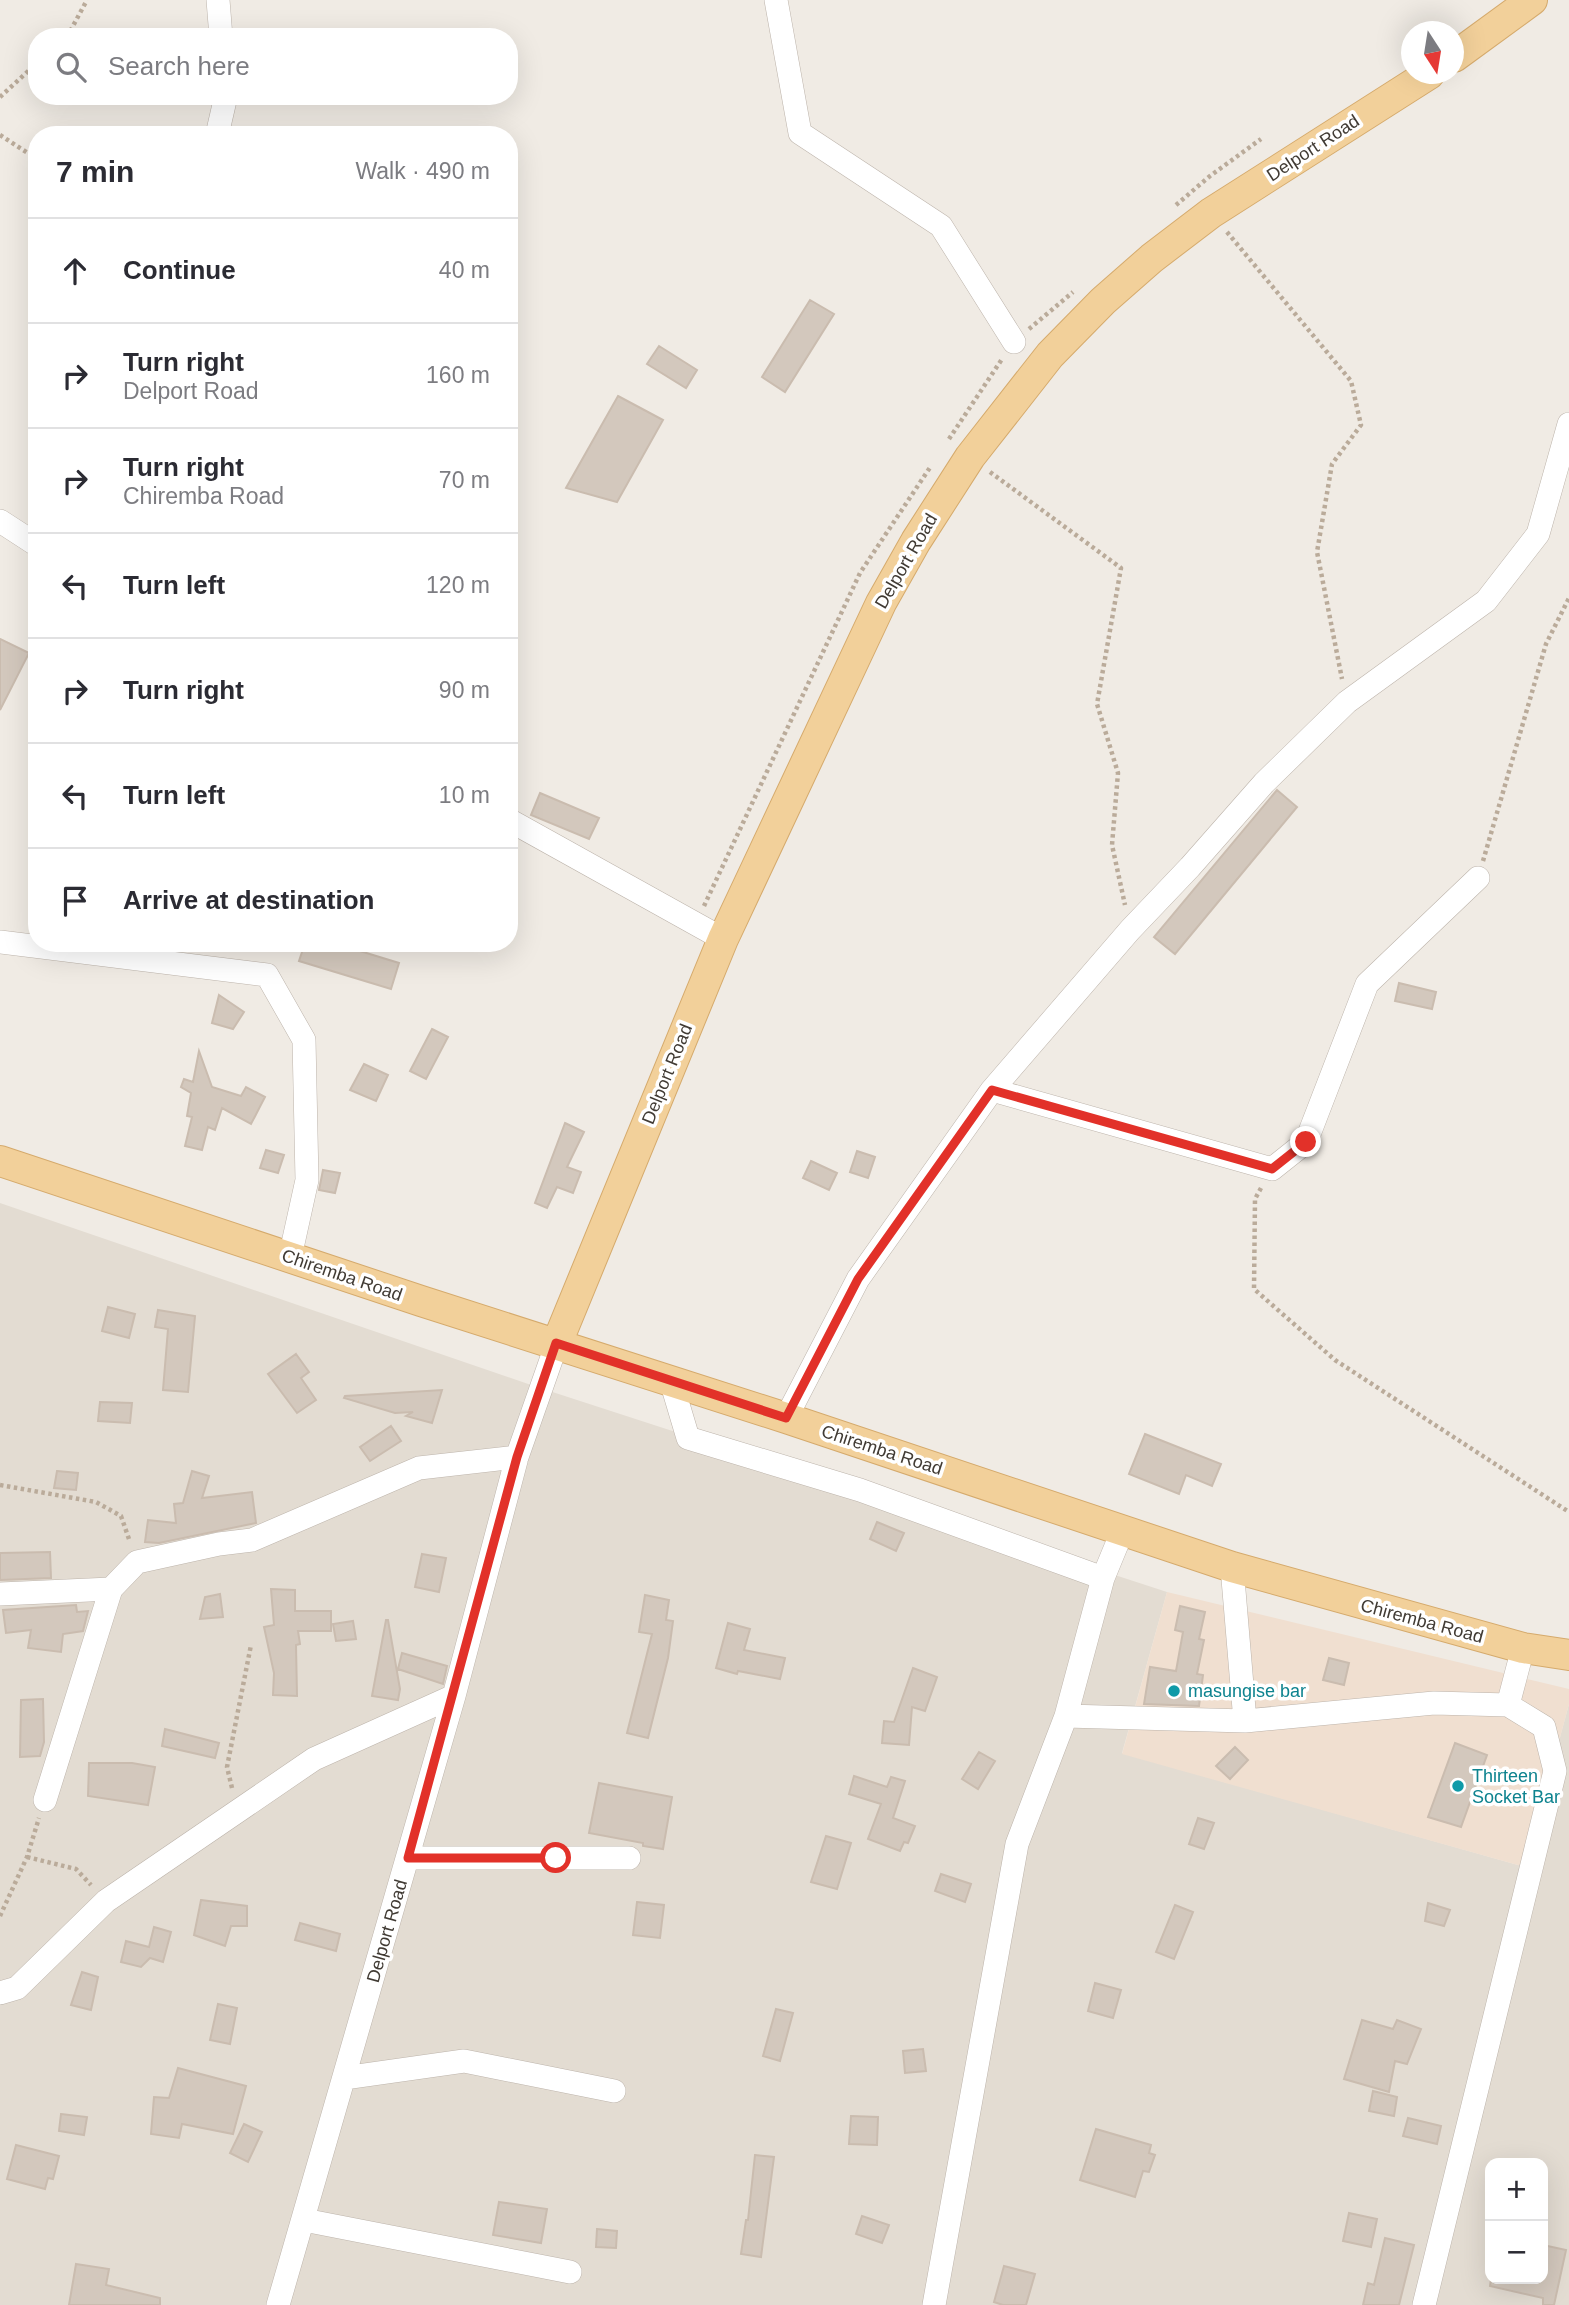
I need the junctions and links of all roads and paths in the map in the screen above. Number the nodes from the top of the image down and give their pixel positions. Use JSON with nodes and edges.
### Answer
{"nodes":[{"id":1,"x":88,"y":0,"type":"edge"},
{"id":2,"x":218,"y":0,"type":"edge"},
{"id":3,"x":776,"y":0,"type":"edge"},
{"id":4,"x":1532,"y":0,"type":"edge"},
{"id":5,"x":72,"y":28,"type":"edge"},
{"id":6,"x":220,"y":28,"type":"edge"},
{"id":7,"x":1464,"y":50,"type":"edge"},
{"id":8,"x":28,"y":71,"type":"edge"},
{"id":9,"x":1413,"y":84,"type":"edge"},
{"id":10,"x":0,"y":97,"type":"edge"},
{"id":11,"x":224,"y":105,"type":"edge"},
{"id":12,"x":219,"y":126,"type":"edge"},
{"id":13,"x":0,"y":135,"type":"edge"},
{"id":14,"x":28,"y":153,"type":"edge"},
{"id":15,"x":1211,"y":213,"type":"junction"},
{"id":16,"x":1014,"y":342,"type":"dead end"},
{"id":17,"x":1569,"y":424,"type":"edge"},
{"id":18,"x":970,"y":457,"type":"junction"},
{"id":19,"x":0,"y":521,"type":"edge"},
{"id":20,"x":28,"y":539,"type":"edge"},
{"id":21,"x":1569,"y":598,"type":"edge"},
{"id":22,"x":1346,"y":702,"type":"junction"},
{"id":23,"x":518,"y":825,"type":"edge"},
{"id":24,"x":1478,"y":878,"type":"joint"},
{"id":25,"x":1130,"y":930,"type":"junction"},
{"id":26,"x":723,"y":939,"type":"junction"},
{"id":27,"x":0,"y":942,"type":"edge"},
{"id":28,"x":28,"y":945,"type":"edge"},
{"id":29,"x":81,"y":952,"type":"edge"},
{"id":30,"x":992,"y":1090,"type":"junction"},
{"id":31,"x":0,"y":1161,"type":"edge"},
{"id":32,"x":1272,"y":1169,"type":"junction"},
{"id":33,"x":290,"y":1257,"type":"junction"},
{"id":34,"x":556,"y":1343,"type":"junction"},
{"id":35,"x":671,"y":1381,"type":"junction"},
{"id":36,"x":786,"y":1418,"type":"junction"},
{"id":37,"x":517,"y":1457,"type":"junction"},
{"id":38,"x":0,"y":1485,"type":"edge"},
{"id":39,"x":1569,"y":1512,"type":"edge"},
{"id":40,"x":1122,"y":1532,"type":"junction"},
{"id":41,"x":137,"y":1562,"type":"junction"},
{"id":42,"x":1232,"y":1567,"type":"junction"},
{"id":43,"x":1103,"y":1578,"type":"junction"},
{"id":44,"x":111,"y":1589,"type":"junction"},
{"id":45,"x":0,"y":1594,"type":"edge"},
{"id":46,"x":251,"y":1645,"type":"dead end"},
{"id":47,"x":1523,"y":1648,"type":"junction"},
{"id":48,"x":1569,"y":1655,"type":"edge"},
{"id":49,"x":454,"y":1696,"type":"junction"},
{"id":50,"x":1508,"y":1705,"type":"junction"},
{"id":51,"x":1066,"y":1716,"type":"junction"},
{"id":52,"x":1244,"y":1721,"type":"junction"},
{"id":53,"x":45,"y":1800,"type":"joint"},
{"id":54,"x":239,"y":1810,"type":"junction"},
{"id":55,"x":27,"y":1857,"type":"junction"},
{"id":56,"x":408,"y":1858,"type":"junction"},
{"id":57,"x":629,"y":1858,"type":"dead end"},
{"id":58,"x":106,"y":1901,"type":"junction"},
{"id":59,"x":0,"y":1916,"type":"edge"},
{"id":60,"x":0,"y":1993,"type":"edge"},
{"id":61,"x":344,"y":2078,"type":"junction"},
{"id":62,"x":614,"y":2091,"type":"dead end"},
{"id":63,"x":304,"y":2220,"type":"junction"},
{"id":64,"x":570,"y":2272,"type":"dead end"},
{"id":65,"x":278,"y":2305,"type":"edge"},
{"id":66,"x":934,"y":2305,"type":"edge"},
{"id":67,"x":1424,"y":2305,"type":"edge"}],
"edges":[{"from":1,"to":5,"type":"path"},
{"from":2,"to":6,"type":"street"},
{"from":3,"to":16,"type":"street"},
{"from":4,"to":7,"type":"main road"},
{"from":8,"to":10,"type":"path"},
{"from":9,"to":15,"type":"main road","name":"Delport Road"},
{"from":11,"to":12,"type":"street"},
{"from":13,"to":14,"type":"path"},
{"from":15,"to":18,"type":"main road","name":"Delport Road"},
{"from":15,"to":22,"type":"path"},
{"from":17,"to":22,"type":"street"},
{"from":18,"to":25,"type":"path"},
{"from":18,"to":26,"type":"main road","name":"Delport Road"},
{"from":19,"to":20,"type":"street"},
{"from":21,"to":24,"type":"path"},
{"from":22,"to":25,"type":"street"},
{"from":23,"to":26,"type":"street"},
{"from":24,"to":32,"type":"street"},
{"from":25,"to":30,"type":"street"},
{"from":26,"to":34,"type":"main road","name":"Delport Road"},
{"from":27,"to":28,"type":"street"},
{"from":29,"to":33,"type":"street"},
{"from":30,"to":32,"type":"street"},
{"from":30,"to":36,"type":"street"},
{"from":31,"to":33,"type":"main road","name":"Chiremba Road"},
{"from":32,"to":39,"type":"path"},
{"from":33,"to":34,"type":"main road","name":"Chiremba Road"},
{"from":34,"to":35,"type":"main road","name":"Chiremba Road"},
{"from":34,"to":37,"type":"street","name":"Delport Road"},
{"from":35,"to":36,"type":"main road","name":"Chiremba Road"},
{"from":35,"to":43,"type":"street"},
{"from":36,"to":40,"type":"main road","name":"Chiremba Road"},
{"from":37,"to":41,"type":"street"},
{"from":37,"to":49,"type":"street","name":"Delport Road"},
{"from":38,"to":41,"type":"path"},
{"from":40,"to":42,"type":"main road","name":"Chiremba Road"},
{"from":40,"to":43,"type":"street"},
{"from":41,"to":44,"type":"street"},
{"from":42,"to":47,"type":"main road","name":"Chiremba Road"},
{"from":42,"to":52,"type":"street"},
{"from":43,"to":51,"type":"street"},
{"from":44,"to":45,"type":"street"},
{"from":44,"to":53,"type":"street"},
{"from":46,"to":54,"type":"path"},
{"from":47,"to":48,"type":"main road","name":"Chiremba Road"},
{"from":47,"to":50,"type":"street"},
{"from":49,"to":54,"type":"street"},
{"from":49,"to":56,"type":"street","name":"Delport Road"},
{"from":50,"to":52,"type":"street"},
{"from":50,"to":67,"type":"street"},
{"from":51,"to":52,"type":"street"},
{"from":51,"to":66,"type":"street"},
{"from":53,"to":55,"type":"path"},
{"from":54,"to":58,"type":"street"},
{"from":55,"to":58,"type":"path"},
{"from":55,"to":59,"type":"path"},
{"from":56,"to":57,"type":"street"},
{"from":56,"to":61,"type":"street","name":"Delport Road"},
{"from":58,"to":60,"type":"street"},
{"from":61,"to":62,"type":"street"},
{"from":61,"to":63,"type":"street","name":"Delport Road"},
{"from":63,"to":64,"type":"street"},
{"from":63,"to":65,"type":"street","name":"Delport Road"}]}
